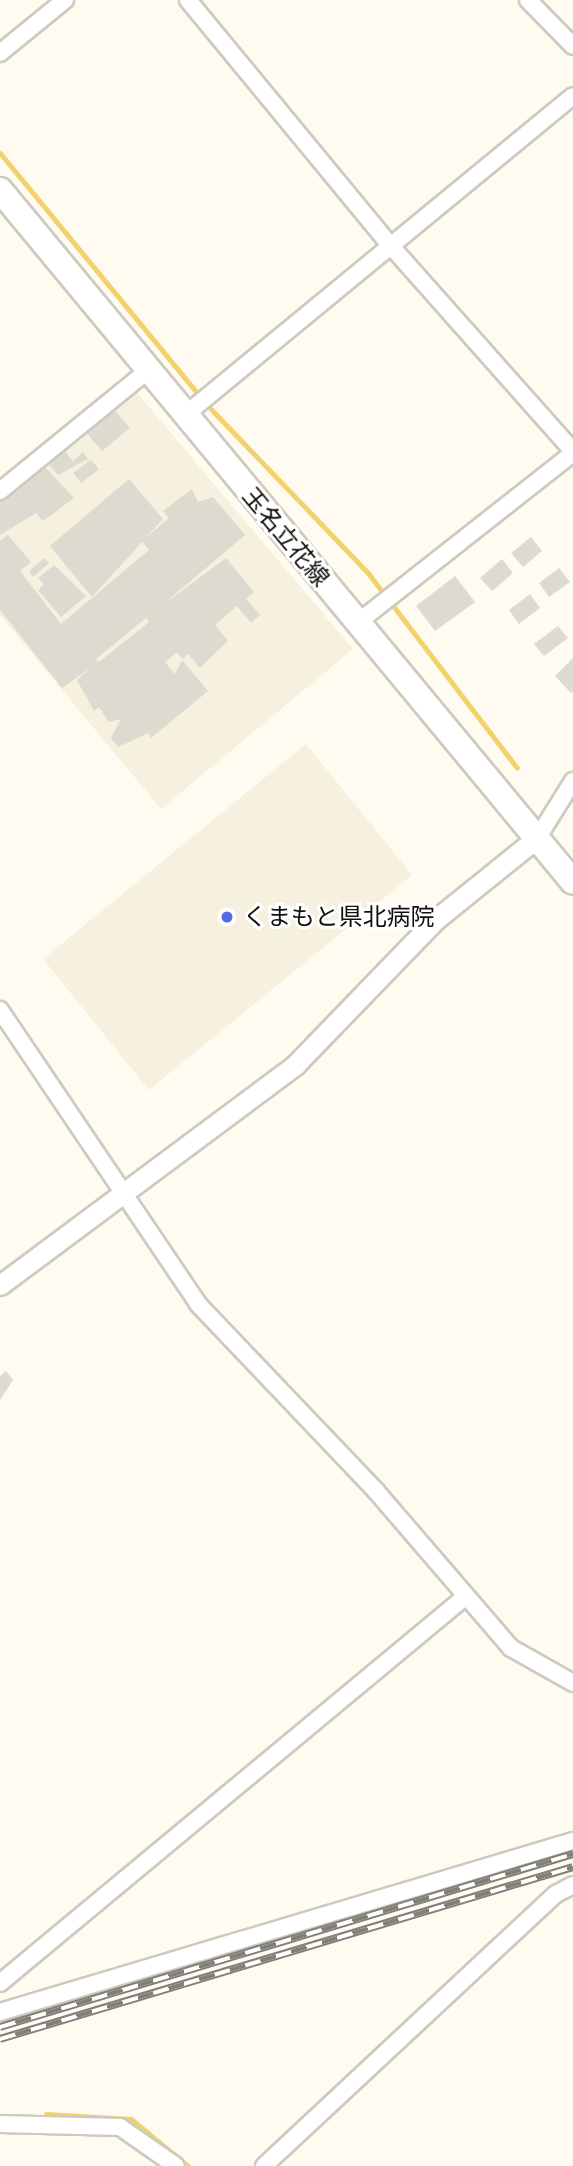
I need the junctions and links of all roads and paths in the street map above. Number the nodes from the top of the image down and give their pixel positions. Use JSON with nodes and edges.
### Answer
{"nodes":[{"id":1,"x":65,"y":0,"type":"edge"},
{"id":2,"x":188,"y":0,"type":"edge"},
{"id":3,"x":528,"y":0,"type":"edge"},
{"id":4,"x":573,"y":46,"type":"edge"},
{"id":5,"x":0,"y":53,"type":"edge"},
{"id":6,"x":573,"y":96,"type":"edge"},
{"id":7,"x":0,"y":190,"type":"edge"},
{"id":8,"x":390,"y":245,"type":"junction"},
{"id":9,"x":147,"y":371,"type":"junction"},
{"id":10,"x":185,"y":415,"type":"junction"},
{"id":11,"x":573,"y":452,"type":"edge"},
{"id":12,"x":0,"y":491,"type":"edge"},
{"id":13,"x":357,"y":623,"type":"junction"},
{"id":14,"x":573,"y":781,"type":"edge"},
{"id":15,"x":538,"y":837,"type":"junction"},
{"id":16,"x":573,"y":882,"type":"edge"},
{"id":17,"x":0,"y":1010,"type":"edge"},
{"id":18,"x":120,"y":1192,"type":"junction"},
{"id":19,"x":0,"y":1285,"type":"edge"},
{"id":20,"x":465,"y":1597,"type":"junction"},
{"id":21,"x":573,"y":1683,"type":"edge"},
{"id":22,"x":573,"y":1841,"type":"edge"},
{"id":23,"x":573,"y":1885,"type":"edge"},
{"id":24,"x":0,"y":1983,"type":"edge"},
{"id":25,"x":0,"y":2012,"type":"edge"},
{"id":26,"x":0,"y":2124,"type":"edge"},
{"id":27,"x":176,"y":2166,"type":"edge"},
{"id":28,"x":264,"y":2166,"type":"edge"}],
"edges":[{"from":1,"to":5,"type":"street"},
{"from":2,"to":8,"type":"street"},
{"from":3,"to":4,"type":"street"},
{"from":6,"to":8,"type":"street"},
{"from":7,"to":9,"type":"main road","name":"玉名立花線"},
{"from":8,"to":10,"type":"street"},
{"from":8,"to":11,"type":"street"},
{"from":9,"to":10,"type":"main road","name":"玉名立花線"},
{"from":9,"to":12,"type":"street"},
{"from":10,"to":13,"type":"main road","name":"玉名立花線"},
{"from":11,"to":13,"type":"street"},
{"from":13,"to":15,"type":"main road","name":"玉名立花線"},
{"from":14,"to":15,"type":"street"},
{"from":15,"to":16,"type":"main road","name":"玉名立花線"},
{"from":15,"to":18,"type":"street"},
{"from":17,"to":18,"type":"street"},
{"from":18,"to":19,"type":"street"},
{"from":18,"to":20,"type":"street"},
{"from":20,"to":21,"type":"street"},
{"from":20,"to":24,"type":"street"},
{"from":22,"to":25,"type":"street"},
{"from":23,"to":28,"type":"street"},
{"from":26,"to":27,"type":"street"}]}
